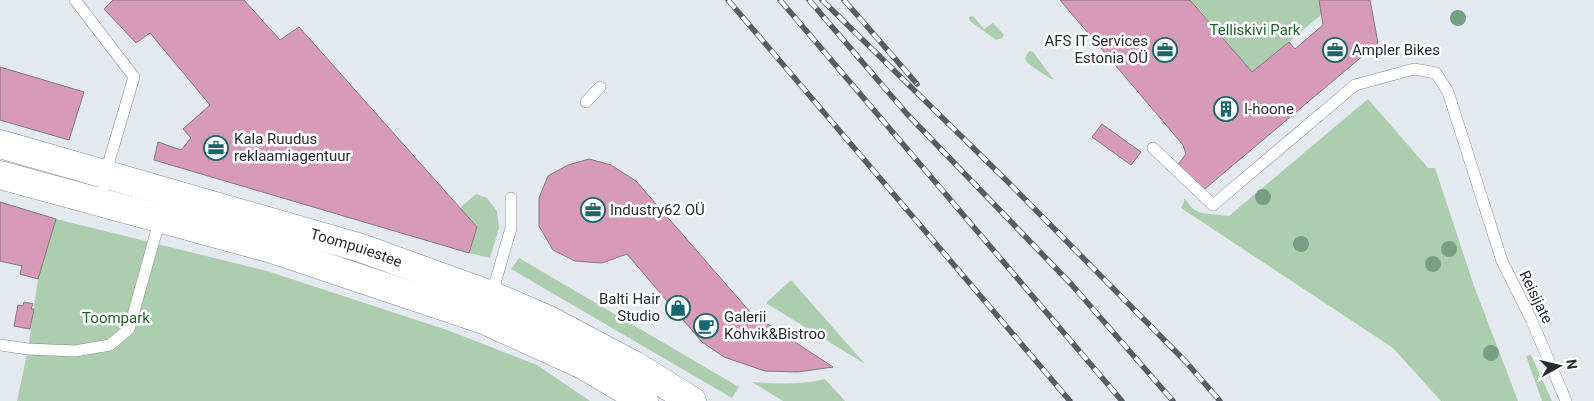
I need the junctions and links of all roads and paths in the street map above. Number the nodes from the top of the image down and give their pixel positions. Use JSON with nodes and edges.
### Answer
{"nodes":[{"id":1,"x":75,"y":0,"type":"edge"},
{"id":2,"x":600,"y":87,"type":"dead end"},
{"id":3,"x":586,"y":102,"type":"dead end"},
{"id":4,"x":0,"y":144,"type":"edge"},
{"id":5,"x":1153,"y":148,"type":"dead end"},
{"id":6,"x":106,"y":174,"type":"junction"},
{"id":7,"x":0,"y":175,"type":"edge"},
{"id":8,"x":511,"y":198,"type":"dead end"},
{"id":9,"x":99,"y":203,"type":"junction"},
{"id":10,"x":160,"y":220,"type":"junction"},
{"id":11,"x":488,"y":307,"type":"junction"},
{"id":12,"x":0,"y":346,"type":"edge"},
{"id":13,"x":644,"y":401,"type":"edge"},
{"id":14,"x":692,"y":401,"type":"edge"},
{"id":15,"x":1566,"y":401,"type":"edge"}],
"edges":[{"from":1,"to":6,"type":"lane"},
{"from":2,"to":3,"type":"lane"},
{"from":4,"to":6,"type":"main road","name":"Toompuiestee"},
{"from":5,"to":15,"type":"lane","name":"Reisijate"},
{"from":6,"to":9,"type":"lane"},
{"from":6,"to":11,"type":"main road","name":"Toompuiestee"},
{"from":7,"to":9,"type":"main road","name":"Toompuiestee"},
{"from":8,"to":11,"type":"lane"},
{"from":9,"to":10,"type":"main road","name":"Toompuiestee"},
{"from":10,"to":11,"type":"main road","name":"Toompuiestee"},
{"from":10,"to":12,"type":"lane"},
{"from":11,"to":13,"type":"main road","name":"Toompuiestee"},
{"from":11,"to":14,"type":"main road","name":"Toompuiestee"}]}
